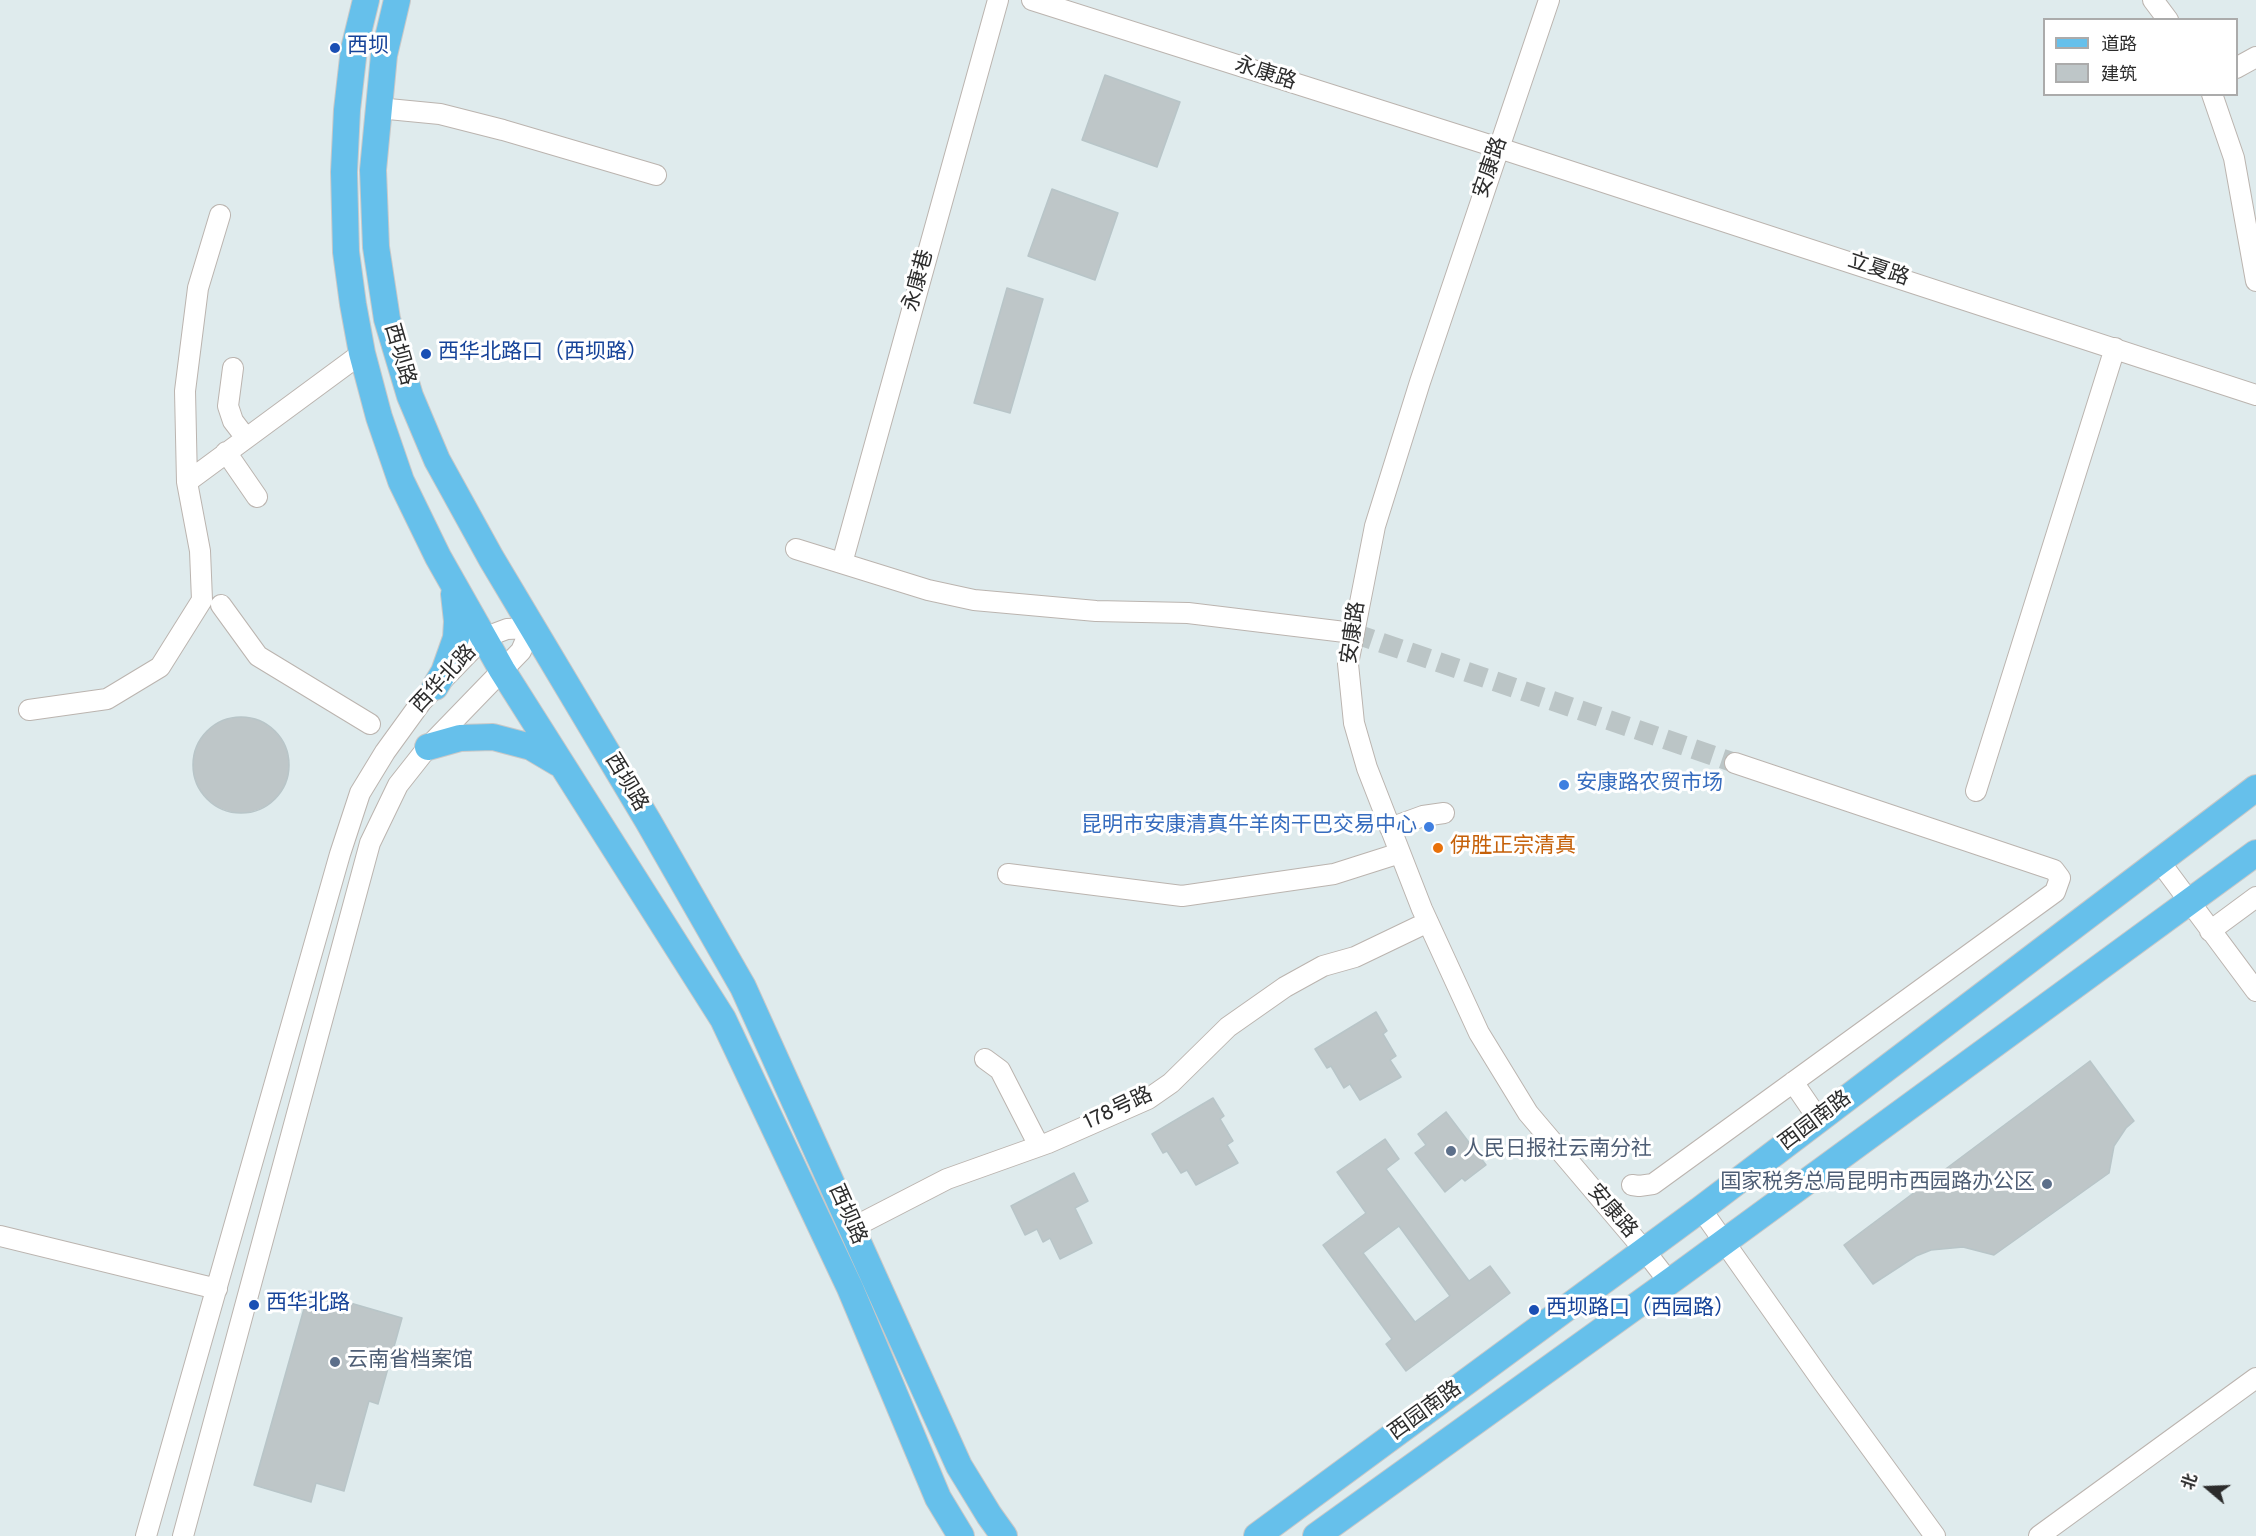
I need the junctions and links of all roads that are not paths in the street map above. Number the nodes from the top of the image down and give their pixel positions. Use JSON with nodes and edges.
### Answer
{"nodes":[{"id":1,"x":366,"y":0,"type":"edge"},
{"id":2,"x":397,"y":0,"type":"edge"},
{"id":3,"x":998,"y":0,"type":"edge"},
{"id":4,"x":1032,"y":0,"type":"edge"},
{"id":5,"x":1549,"y":0,"type":"edge"},
{"id":6,"x":2153,"y":0,"type":"edge"},
{"id":7,"x":2166,"y":18,"type":"edge"},
{"id":8,"x":2256,"y":57,"type":"edge"},
{"id":9,"x":2238,"y":67,"type":"edge"},
{"id":10,"x":2213,"y":96,"type":"edge"},
{"id":11,"x":378,"y":108,"type":"junction"},
{"id":12,"x":1499,"y":148,"type":"junction"},
{"id":13,"x":656,"y":175,"type":"dead end"},
{"id":14,"x":220,"y":215,"type":"dead end"},
{"id":15,"x":2256,"y":281,"type":"edge"},
{"id":16,"x":2115,"y":348,"type":"junction"},
{"id":17,"x":362,"y":353,"type":"junction"},
{"id":18,"x":233,"y":368,"type":"dead end"},
{"id":19,"x":2256,"y":395,"type":"edge"},
{"id":20,"x":246,"y":438,"type":"junction"},
{"id":21,"x":226,"y":452,"type":"junction"},
{"id":22,"x":187,"y":482,"type":"junction"},
{"id":23,"x":257,"y":497,"type":"dead end"},
{"id":24,"x":796,"y":549,"type":"dead end"},
{"id":25,"x":842,"y":563,"type":"junction"},
{"id":26,"x":446,"y":572,"type":"junction"},
{"id":27,"x":221,"y":605,"type":"dead end"},
{"id":28,"x":531,"y":628,"type":"junction"},
{"id":29,"x":1353,"y":633,"type":"junction"},
{"id":30,"x":483,"y":638,"type":"junction"},
{"id":31,"x":502,"y":670,"type":"junction"},
{"id":32,"x":435,"y":687,"type":"junction"},
{"id":33,"x":29,"y":710,"type":"dead end"},
{"id":34,"x":370,"y":724,"type":"dead end"},
{"id":35,"x":428,"y":747,"type":"junction"},
{"id":36,"x":1735,"y":763,"type":"tunnel mouth"},
{"id":37,"x":564,"y":767,"type":"junction"},
{"id":38,"x":2256,"y":788,"type":"edge"},
{"id":39,"x":1976,"y":791,"type":"dead end"},
{"id":40,"x":1444,"y":813,"type":"dead end"},
{"id":41,"x":1390,"y":828,"type":"junction"},
{"id":42,"x":1400,"y":853,"type":"junction"},
{"id":43,"x":2256,"y":854,"type":"edge"},
{"id":44,"x":2160,"y":862,"type":"junction"},
{"id":45,"x":1008,"y":874,"type":"dead end"},
{"id":46,"x":2256,"y":897,"type":"edge"},
{"id":47,"x":2189,"y":902,"type":"junction"},
{"id":48,"x":1428,"y":922,"type":"junction"},
{"id":49,"x":2210,"y":931,"type":"junction"},
{"id":50,"x":2256,"y":991,"type":"edge"},
{"id":51,"x":985,"y":1059,"type":"dead end"},
{"id":52,"x":1793,"y":1082,"type":"junction"},
{"id":53,"x":1819,"y":1120,"type":"junction"},
{"id":54,"x":1039,"y":1146,"type":"junction"},
{"id":55,"x":1632,"y":1185,"type":"dead end"},
{"id":56,"x":1701,"y":1209,"type":"junction"},
{"id":57,"x":852,"y":1228,"type":"junction"},
{"id":58,"x":0,"y":1236,"type":"edge"},
{"id":59,"x":1725,"y":1241,"type":"junction"},
{"id":60,"x":1644,"y":1251,"type":"junction"},
{"id":61,"x":1669,"y":1282,"type":"junction"},
{"id":62,"x":217,"y":1289,"type":"junction"},
{"id":63,"x":2256,"y":1378,"type":"edge"},
{"id":64,"x":146,"y":1536,"type":"edge"},
{"id":65,"x":183,"y":1536,"type":"edge"},
{"id":66,"x":961,"y":1536,"type":"edge"},
{"id":67,"x":1004,"y":1536,"type":"edge"},
{"id":68,"x":1257,"y":1536,"type":"edge"},
{"id":69,"x":1316,"y":1536,"type":"edge"},
{"id":70,"x":1935,"y":1536,"type":"edge"},
{"id":71,"x":2039,"y":1536,"type":"edge"}],
"edges":[{"from":1,"to":17,"type":"main road","name":"西坝路"},
{"from":2,"to":11,"type":"main road","name":"西坝路"},
{"from":3,"to":25,"type":"street","name":"永康巷"},
{"from":4,"to":12,"type":"street","name":"永康路"},
{"from":5,"to":12,"type":"street","name":"安康路"},
{"from":6,"to":7,"type":"street"},
{"from":8,"to":9,"type":"street"},
{"from":10,"to":15,"type":"street"},
{"from":11,"to":13,"type":"street"},
{"from":11,"to":28,"type":"main road","name":"西坝路"},
{"from":12,"to":16,"type":"street","name":"立夏路"},
{"from":12,"to":29,"type":"street","name":"安康路"},
{"from":14,"to":22,"type":"street"},
{"from":16,"to":19,"type":"street","name":"立夏路"},
{"from":16,"to":39,"type":"street"},
{"from":17,"to":20,"type":"street"},
{"from":17,"to":26,"type":"main road","name":"西坝路"},
{"from":18,"to":20,"type":"street"},
{"from":20,"to":21,"type":"street"},
{"from":21,"to":22,"type":"street"},
{"from":21,"to":23,"type":"street"},
{"from":22,"to":33,"type":"street"},
{"from":24,"to":25,"type":"street"},
{"from":25,"to":29,"type":"street"},
{"from":26,"to":30,"type":"main road","name":"西坝路"},
{"from":26,"to":32,"type":"main road"},
{"from":27,"to":34,"type":"street"},
{"from":28,"to":30,"type":"street","name":"西华北路"},
{"from":28,"to":31,"type":"street","name":"西华北路"},
{"from":28,"to":57,"type":"main road","name":"西坝路"},
{"from":29,"to":41,"type":"street","name":"安康路"},
{"from":30,"to":31,"type":"main road","name":"西坝路"},
{"from":30,"to":32,"type":"street","name":"西华北路"},
{"from":31,"to":35,"type":"street","name":"西华北路"},
{"from":31,"to":37,"type":"main road","name":"西坝路"},
{"from":32,"to":62,"type":"street","name":"西华北路"},
{"from":35,"to":37,"type":"main road"},
{"from":35,"to":65,"type":"street","name":"西华北路"},
{"from":36,"to":52,"type":"street"},
{"from":37,"to":66,"type":"main road","name":"西坝路"},
{"from":38,"to":44,"type":"main road","name":"西园南路"},
{"from":40,"to":41,"type":"street"},
{"from":41,"to":42,"type":"street","name":"安康路"},
{"from":42,"to":45,"type":"street"},
{"from":42,"to":48,"type":"street","name":"安康路"},
{"from":43,"to":47,"type":"main road","name":"西园南路"},
{"from":44,"to":47,"type":"street"},
{"from":44,"to":53,"type":"main road","name":"西园南路"},
{"from":46,"to":49,"type":"street"},
{"from":47,"to":49,"type":"street"},
{"from":47,"to":59,"type":"main road","name":"西园南路"},
{"from":48,"to":54,"type":"street","name":"178号路"},
{"from":48,"to":60,"type":"street","name":"安康路"},
{"from":49,"to":50,"type":"street"},
{"from":51,"to":54,"type":"street"},
{"from":52,"to":53,"type":"street"},
{"from":52,"to":55,"type":"street"},
{"from":53,"to":56,"type":"main road","name":"西园南路"},
{"from":54,"to":57,"type":"street","name":"178号路"},
{"from":56,"to":59,"type":"street"},
{"from":56,"to":60,"type":"main road","name":"西园南路"},
{"from":57,"to":67,"type":"main road","name":"西坝路"},
{"from":58,"to":62,"type":"street"},
{"from":59,"to":61,"type":"main road","name":"西园南路"},
{"from":59,"to":70,"type":"street"},
{"from":60,"to":61,"type":"street","name":"安康路"},
{"from":60,"to":68,"type":"main road","name":"西园南路"},
{"from":61,"to":69,"type":"main road","name":"西园南路"},
{"from":62,"to":64,"type":"street","name":"西华北路"},
{"from":63,"to":71,"type":"street"}]}
